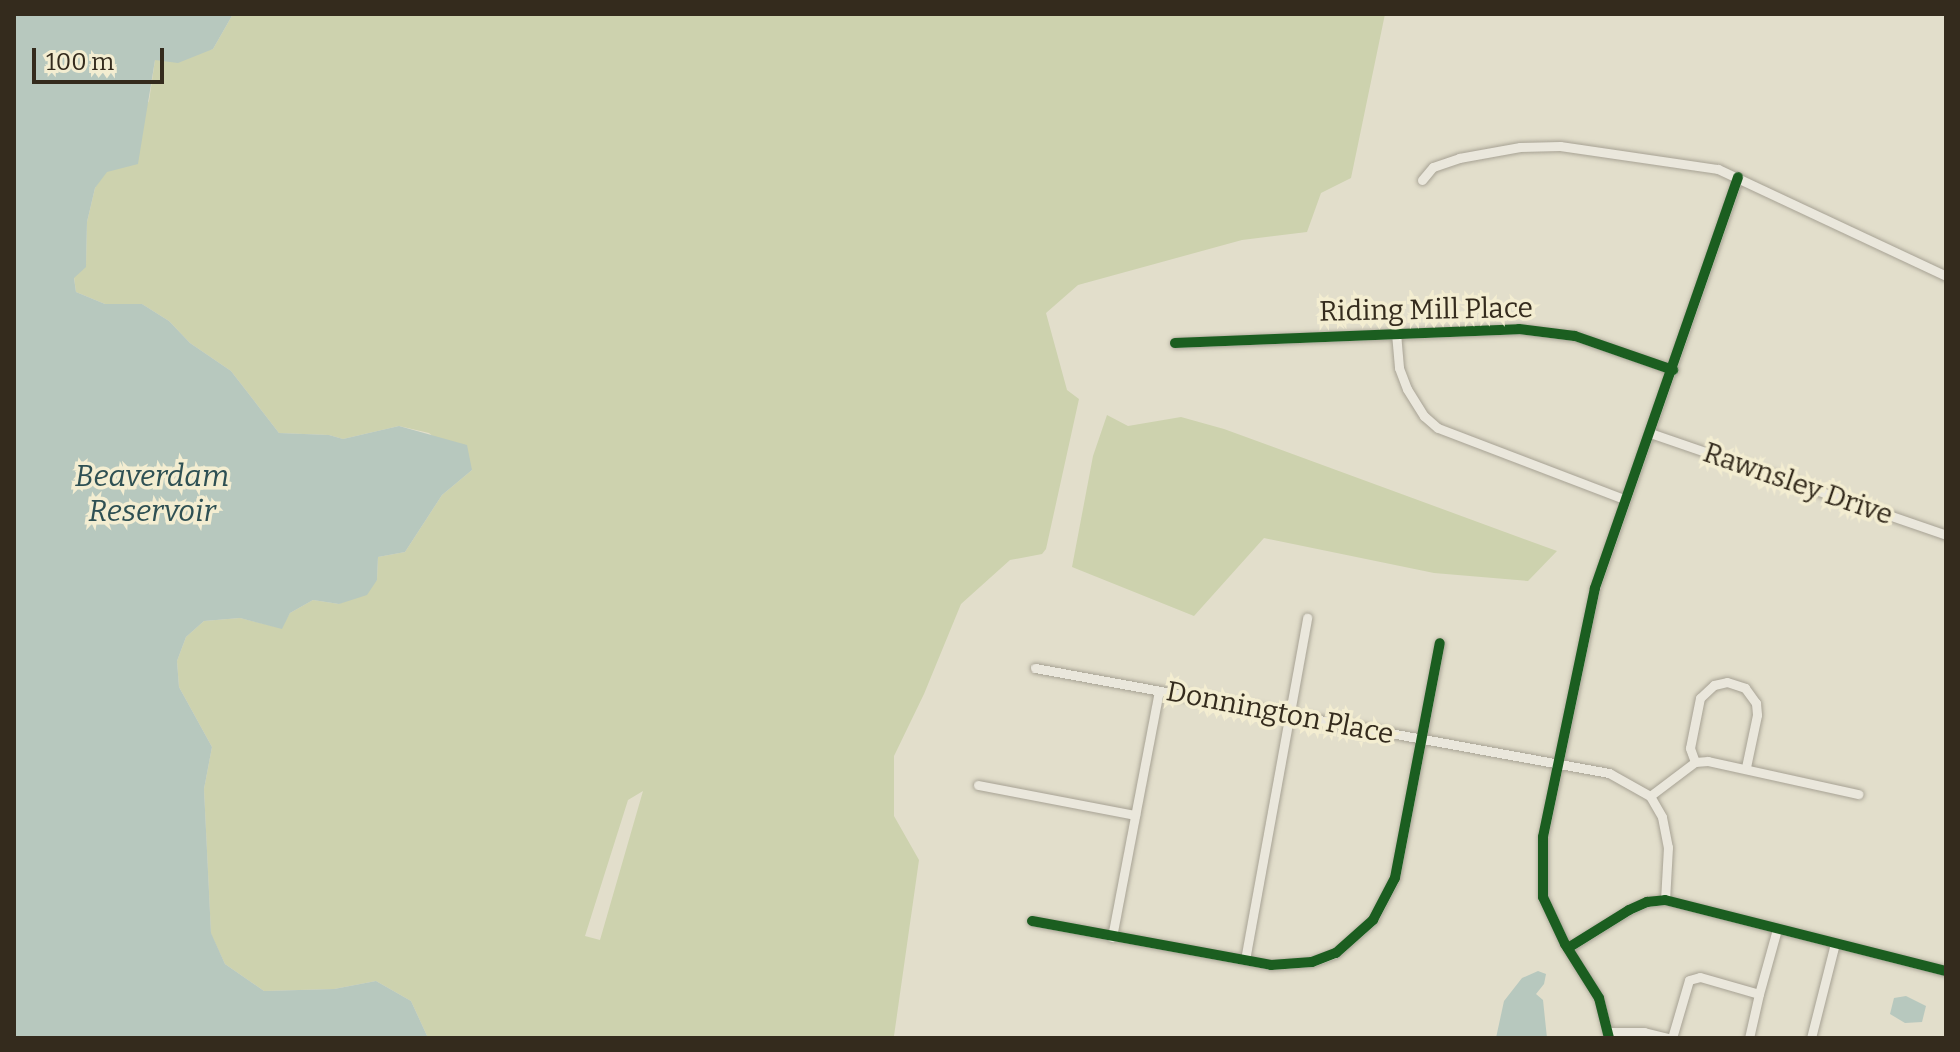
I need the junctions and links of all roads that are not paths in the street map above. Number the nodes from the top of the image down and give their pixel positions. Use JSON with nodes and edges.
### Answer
{"nodes":[{"id":1,"x":1738,"y":177,"type":"junction"},
{"id":2,"x":1422,"y":180,"type":"dead end"},
{"id":3,"x":1946,"y":276,"type":"edge"},
{"id":4,"x":1396,"y":333,"type":"junction"},
{"id":5,"x":1175,"y":343,"type":"dead end"},
{"id":6,"x":1673,"y":370,"type":"junction"},
{"id":7,"x":1650,"y":433,"type":"junction"},
{"id":8,"x":1624,"y":499,"type":"junction"},
{"id":9,"x":1946,"y":535,"type":"edge"},
{"id":10,"x":1307,"y":618,"type":"dead end"},
{"id":11,"x":1440,"y":643,"type":"dead end"},
{"id":12,"x":1035,"y":668,"type":"dead end"},
{"id":13,"x":1159,"y":691,"type":"junction"},
{"id":14,"x":1289,"y":715,"type":"junction"},
{"id":15,"x":1419,"y":739,"type":"junction"},
{"id":16,"x":1695,"y":762,"type":"junction"},
{"id":17,"x":1558,"y":765,"type":"junction"},
{"id":18,"x":1746,"y":767,"type":"junction"},
{"id":19,"x":978,"y":785,"type":"dead end"},
{"id":20,"x":1858,"y":794,"type":"dead end"},
{"id":21,"x":1650,"y":796,"type":"junction"},
{"id":22,"x":1135,"y":815,"type":"junction"},
{"id":23,"x":1665,"y":900,"type":"junction"},
{"id":24,"x":1032,"y":921,"type":"dead end"},
{"id":25,"x":1777,"y":929,"type":"junction"},
{"id":26,"x":1112,"y":937,"type":"junction"},
{"id":27,"x":1835,"y":943,"type":"junction"},
{"id":28,"x":1568,"y":948,"type":"junction"},
{"id":29,"x":1245,"y":960,"type":"junction"},
{"id":30,"x":1946,"y":971,"type":"edge"},
{"id":31,"x":1759,"y":994,"type":"junction"},
{"id":32,"x":1609,"y":1035,"type":"edge"},
{"id":33,"x":1670,"y":1038,"type":"edge"},
{"id":34,"x":1749,"y":1038,"type":"edge"},
{"id":35,"x":1811,"y":1038,"type":"edge"}],
"edges":[{"from":1,"to":2,"type":"street"},
{"from":1,"to":3,"type":"street"},
{"from":1,"to":6,"type":"street"},
{"from":4,"to":5,"type":"street","name":"Riding Mill Place"},
{"from":4,"to":6,"type":"street","name":"Riding Mill Place"},
{"from":4,"to":8,"type":"street"},
{"from":6,"to":7,"type":"street"},
{"from":7,"to":8,"type":"street"},
{"from":7,"to":9,"type":"street","name":"Rawnsley Drive"},
{"from":8,"to":17,"type":"street"},
{"from":10,"to":14,"type":"street"},
{"from":11,"to":15,"type":"street"},
{"from":12,"to":13,"type":"street","name":"Donnington Place"},
{"from":13,"to":14,"type":"street","name":"Donnington Place"},
{"from":13,"to":22,"type":"street"},
{"from":14,"to":15,"type":"street","name":"Donnington Place"},
{"from":14,"to":29,"type":"street"},
{"from":15,"to":17,"type":"street","name":"Donnington Place"},
{"from":15,"to":29,"type":"street"},
{"from":16,"to":18,"type":"street"},
{"from":16,"to":18,"type":"street"},
{"from":16,"to":21,"type":"street"},
{"from":17,"to":21,"type":"street","name":"Donnington Place"},
{"from":17,"to":28,"type":"street"},
{"from":18,"to":20,"type":"street"},
{"from":19,"to":22,"type":"street"},
{"from":21,"to":23,"type":"street"},
{"from":22,"to":26,"type":"street"},
{"from":23,"to":25,"type":"street"},
{"from":23,"to":28,"type":"street"},
{"from":24,"to":26,"type":"street"},
{"from":25,"to":27,"type":"street"},
{"from":25,"to":31,"type":"street"},
{"from":26,"to":29,"type":"street"},
{"from":27,"to":30,"type":"street"},
{"from":27,"to":35,"type":"street"},
{"from":28,"to":32,"type":"street"},
{"from":31,"to":33,"type":"street"},
{"from":31,"to":34,"type":"street"},
{"from":32,"to":33,"type":"street"}]}
